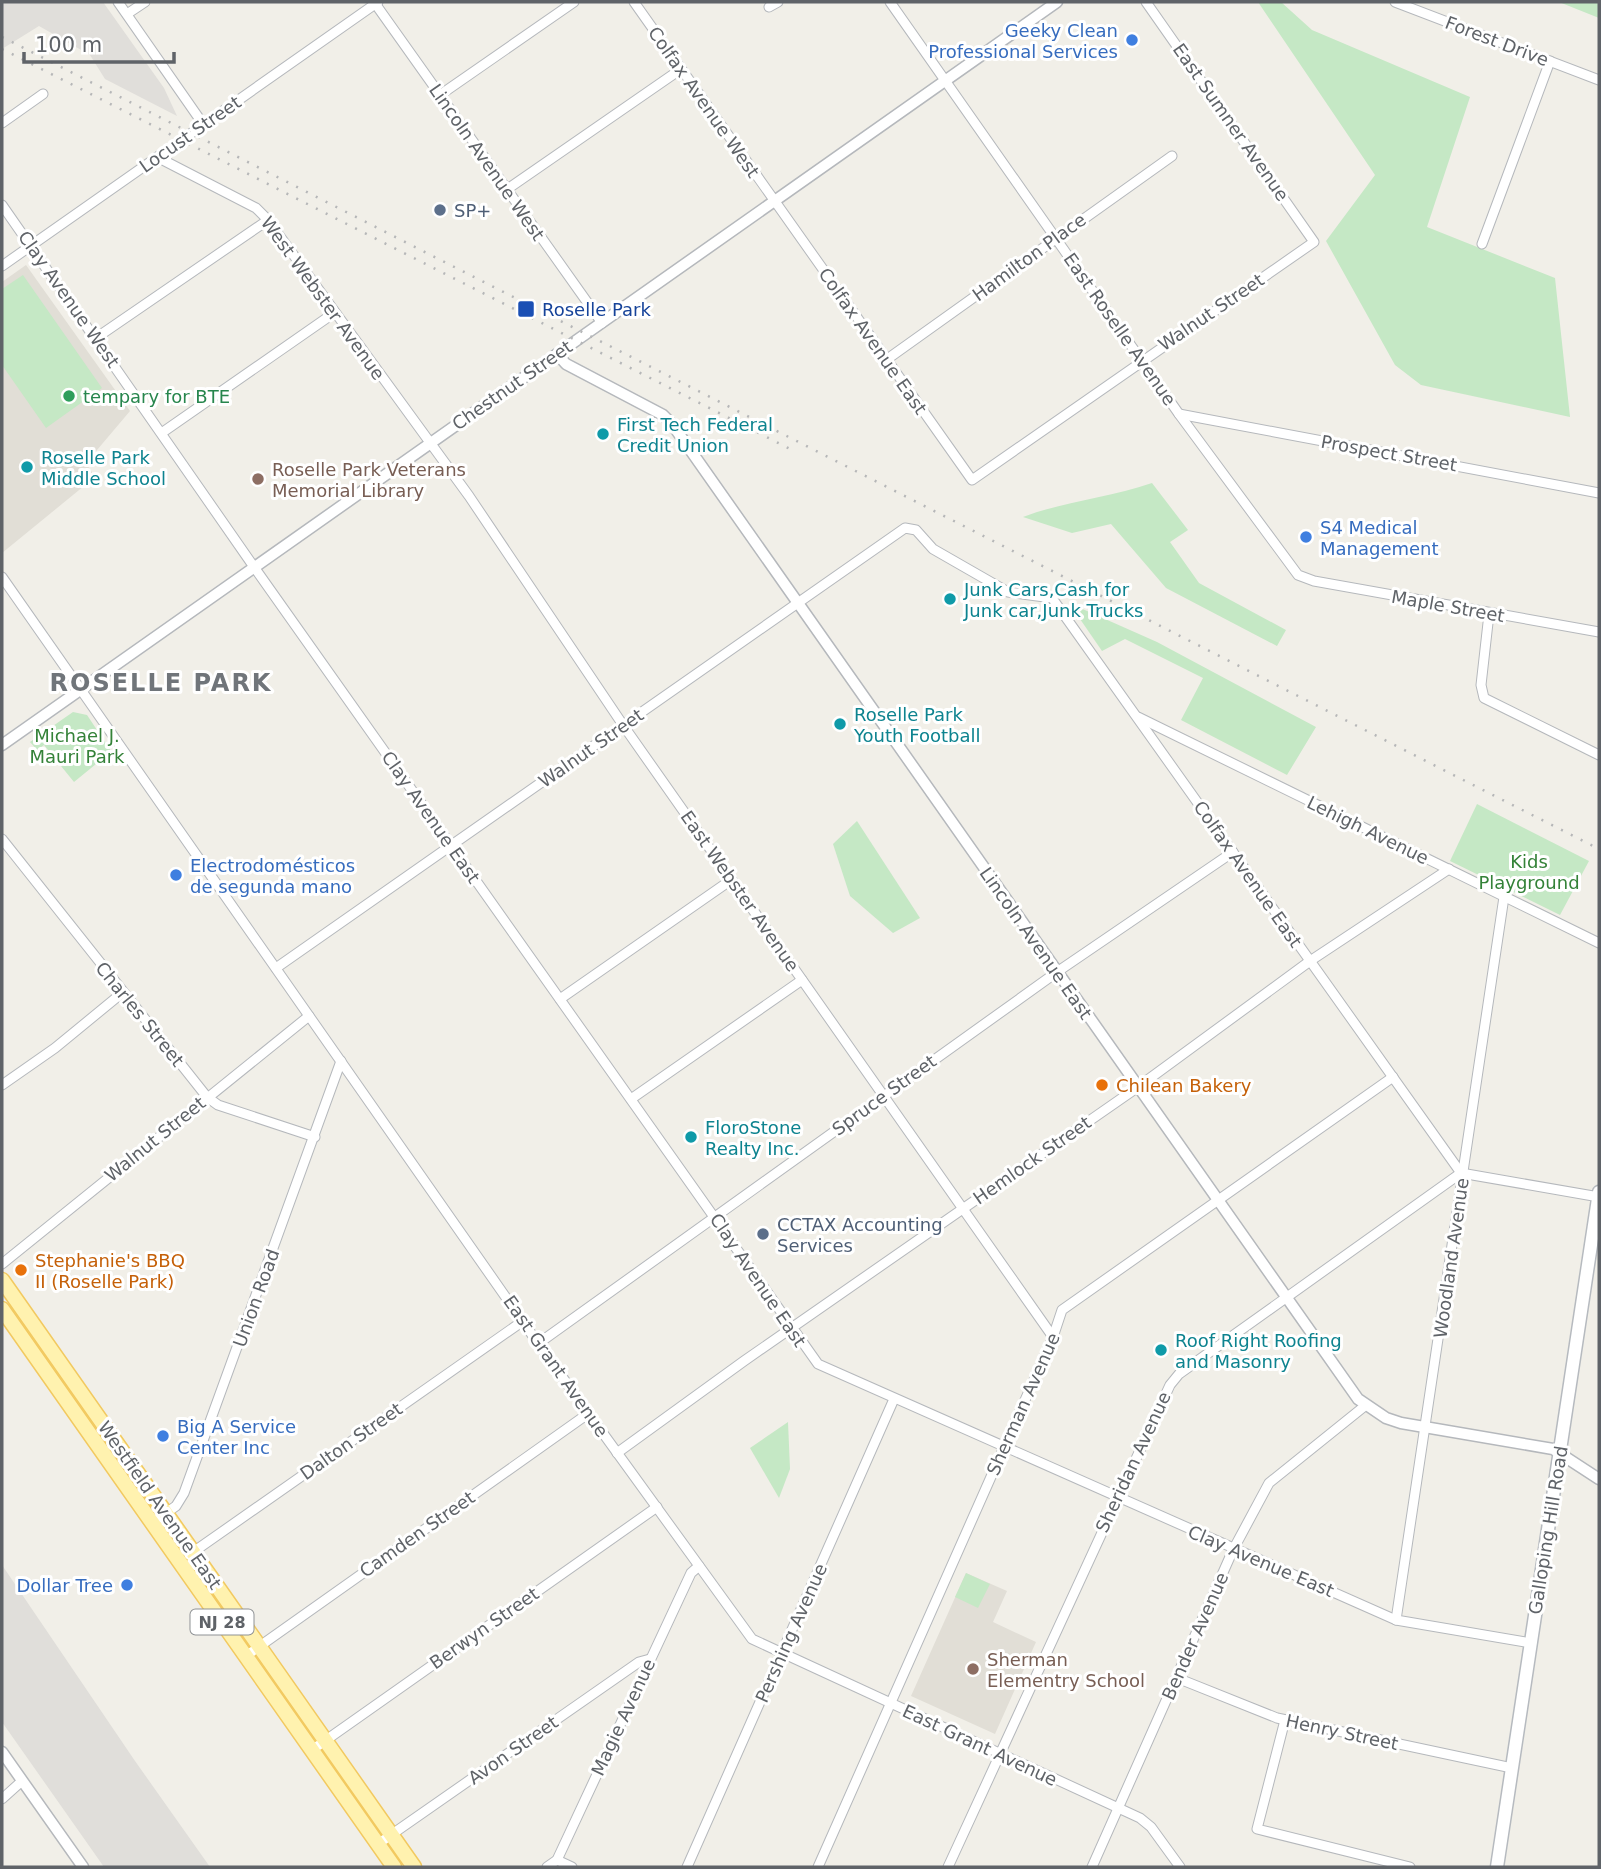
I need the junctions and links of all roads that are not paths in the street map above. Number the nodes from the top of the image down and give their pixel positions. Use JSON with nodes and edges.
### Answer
{"nodes":[{"id":1,"x":118,"y":2,"type":"edge"},
{"id":2,"x":145,"y":2,"type":"edge"},
{"id":3,"x":376,"y":2,"type":"edge"},
{"id":4,"x":573,"y":2,"type":"edge"},
{"id":5,"x":634,"y":2,"type":"edge"},
{"id":6,"x":890,"y":2,"type":"edge"},
{"id":7,"x":1057,"y":2,"type":"edge"},
{"id":8,"x":1146,"y":2,"type":"edge"},
{"id":9,"x":1395,"y":2,"type":"edge"},
{"id":10,"x":127,"y":14,"type":"junction"},
{"id":11,"x":1550,"y":61,"type":"junction"},
{"id":12,"x":681,"y":69,"type":"junction"},
{"id":13,"x":1599,"y":80,"type":"edge"},
{"id":14,"x":945,"y":81,"type":"junction"},
{"id":15,"x":43,"y":94,"type":"dead end"},
{"id":16,"x":440,"y":95,"type":"junction"},
{"id":17,"x":2,"y":123,"type":"edge"},
{"id":18,"x":203,"y":124,"type":"junction"},
{"id":19,"x":1172,"y":156,"type":"dead end"},
{"id":20,"x":158,"y":157,"type":"junction"},
{"id":21,"x":506,"y":190,"type":"junction"},
{"id":22,"x":774,"y":202,"type":"junction"},
{"id":23,"x":2,"y":205,"type":"edge"},
{"id":24,"x":268,"y":220,"type":"junction"},
{"id":25,"x":1056,"y":237,"type":"junction"},
{"id":26,"x":1314,"y":242,"type":"joint"},
{"id":27,"x":1482,"y":244,"type":"dead end"},
{"id":28,"x":32,"y":246,"type":"junction"},
{"id":29,"x":2,"y":266,"type":"edge"},
{"id":30,"x":334,"y":313,"type":"junction"},
{"id":31,"x":601,"y":323,"type":"junction"},
{"id":32,"x":96,"y":338,"type":"junction"},
{"id":33,"x":557,"y":354,"type":"junction"},
{"id":34,"x":1142,"y":359,"type":"junction"},
{"id":35,"x":886,"y":360,"type":"junction"},
{"id":36,"x":1179,"y":414,"type":"junction"},
{"id":37,"x":163,"y":432,"type":"junction"},
{"id":38,"x":429,"y":444,"type":"junction"},
{"id":39,"x":972,"y":481,"type":"joint"},
{"id":40,"x":1599,"y":493,"type":"edge"},
{"id":41,"x":905,"y":528,"type":"joint"},
{"id":42,"x":254,"y":568,"type":"junction"},
{"id":43,"x":1298,"y":575,"type":"joint"},
{"id":44,"x":2,"y":577,"type":"edge"},
{"id":45,"x":797,"y":604,"type":"junction"},
{"id":46,"x":1489,"y":614,"type":"junction"},
{"id":47,"x":1599,"y":632,"type":"edge"},
{"id":48,"x":81,"y":689,"type":"junction"},
{"id":49,"x":1136,"y":716,"type":"junction"},
{"id":50,"x":623,"y":725,"type":"junction"},
{"id":51,"x":2,"y":745,"type":"edge"},
{"id":52,"x":1599,"y":755,"type":"edge"},
{"id":53,"x":2,"y":839,"type":"edge"},
{"id":54,"x":452,"y":846,"type":"junction"},
{"id":55,"x":1233,"y":852,"type":"junction"},
{"id":56,"x":1448,"y":869,"type":"junction"},
{"id":57,"x":732,"y":880,"type":"junction"},
{"id":58,"x":1504,"y":897,"type":"junction"},
{"id":59,"x":1599,"y":943,"type":"edge"},
{"id":60,"x":1310,"y":961,"type":"junction"},
{"id":61,"x":276,"y":968,"type":"junction"},
{"id":62,"x":1057,"y":972,"type":"junction"},
{"id":63,"x":802,"y":980,"type":"junction"},
{"id":64,"x":122,"y":992,"type":"junction"},
{"id":65,"x":560,"y":999,"type":"junction"},
{"id":66,"x":309,"y":1016,"type":"junction"},
{"id":67,"x":341,"y":1060,"type":"junction"},
{"id":68,"x":1393,"y":1077,"type":"junction"},
{"id":69,"x":2,"y":1085,"type":"edge"},
{"id":70,"x":1138,"y":1087,"type":"junction"},
{"id":71,"x":883,"y":1096,"type":"junction"},
{"id":72,"x":207,"y":1097,"type":"junction"},
{"id":73,"x":631,"y":1099,"type":"junction"},
{"id":74,"x":315,"y":1137,"type":"junction"},
{"id":75,"x":1462,"y":1173,"type":"junction"},
{"id":76,"x":1599,"y":1195,"type":"edge"},
{"id":77,"x":1217,"y":1199,"type":"junction"},
{"id":78,"x":962,"y":1209,"type":"junction"},
{"id":79,"x":715,"y":1217,"type":"junction"},
{"id":80,"x":1594,"y":1262,"type":"edge"},
{"id":81,"x":2,"y":1264,"type":"edge"},
{"id":82,"x":2,"y":1280,"type":"edge"},
{"id":83,"x":1285,"y":1297,"type":"junction"},
{"id":84,"x":2,"y":1309,"type":"edge"},
{"id":85,"x":523,"y":1321,"type":"junction"},
{"id":86,"x":791,"y":1328,"type":"junction"},
{"id":87,"x":1053,"y":1337,"type":"junction"},
{"id":88,"x":538,"y":1343,"type":"junction"},
{"id":89,"x":894,"y":1399,"type":"junction"},
{"id":90,"x":1366,"y":1405,"type":"junction"},
{"id":91,"x":589,"y":1413,"type":"junction"},
{"id":92,"x":1426,"y":1428,"type":"junction"},
{"id":93,"x":1004,"y":1448,"type":"junction"},
{"id":94,"x":617,"y":1453,"type":"junction"},
{"id":95,"x":1560,"y":1453,"type":"junction"},
{"id":96,"x":1599,"y":1479,"type":"edge"},
{"id":97,"x":1116,"y":1498,"type":"junction"},
{"id":98,"x":657,"y":1507,"type":"junction"},
{"id":99,"x":166,"y":1513,"type":"junction"},
{"id":100,"x":152,"y":1522,"type":"junction"},
{"id":101,"x":1233,"y":1550,"type":"junction"},
{"id":102,"x":193,"y":1552,"type":"junction"},
{"id":103,"x":179,"y":1562,"type":"junction"},
{"id":104,"x":699,"y":1566,"type":"junction"},
{"id":105,"x":1396,"y":1620,"type":"junction"},
{"id":106,"x":1531,"y":1643,"type":"junction"},
{"id":107,"x":259,"y":1646,"type":"junction"},
{"id":108,"x":782,"y":1653,"type":"junction"},
{"id":109,"x":246,"y":1656,"type":"junction"},
{"id":110,"x":650,"y":1659,"type":"junction"},
{"id":111,"x":1177,"y":1678,"type":"junction"},
{"id":112,"x":891,"y":1703,"type":"junction"},
{"id":113,"x":1285,"y":1720,"type":"junction"},
{"id":114,"x":325,"y":1740,"type":"junction"},
{"id":115,"x":312,"y":1750,"type":"junction"},
{"id":116,"x":2,"y":1752,"type":"edge"},
{"id":117,"x":999,"y":1753,"type":"junction"},
{"id":118,"x":1512,"y":1768,"type":"junction"},
{"id":119,"x":22,"y":1781,"type":"junction"},
{"id":120,"x":2,"y":1798,"type":"edge"},
{"id":121,"x":1118,"y":1808,"type":"junction"},
{"id":122,"x":391,"y":1834,"type":"junction"},
{"id":123,"x":378,"y":1844,"type":"junction"},
{"id":124,"x":557,"y":1860,"type":"junction"},
{"id":125,"x":83,"y":1867,"type":"edge"},
{"id":126,"x":394,"y":1867,"type":"edge"},
{"id":127,"x":414,"y":1867,"type":"edge"},
{"id":128,"x":547,"y":1867,"type":"edge"},
{"id":129,"x":572,"y":1867,"type":"edge"},
{"id":130,"x":687,"y":1867,"type":"edge"},
{"id":131,"x":818,"y":1867,"type":"edge"},
{"id":132,"x":948,"y":1867,"type":"edge"},
{"id":133,"x":1092,"y":1867,"type":"edge"},
{"id":134,"x":1180,"y":1867,"type":"edge"},
{"id":135,"x":1410,"y":1867,"type":"edge"},
{"id":136,"x":1497,"y":1867,"type":"edge"}],
"edges":[{"from":1,"to":10,"type":"street"},
{"from":2,"to":10,"type":"street"},
{"from":3,"to":16,"type":"street","name":"Lincoln Avenue West"},
{"from":3,"to":18,"type":"street","name":"Locust Street"},
{"from":4,"to":16,"type":"street"},
{"from":5,"to":12,"type":"street","name":"Colfax Avenue West"},
{"from":6,"to":14,"type":"street","name":"East Roselle Avenue"},
{"from":7,"to":14,"type":"street","name":"Chestnut Street"},
{"from":8,"to":26,"type":"street","name":"East Sumner Avenue"},
{"from":9,"to":11,"type":"street","name":"Forest Drive"},
{"from":10,"to":18,"type":"street"},
{"from":11,"to":13,"type":"street","name":"Forest Drive"},
{"from":11,"to":27,"type":"street"},
{"from":12,"to":21,"type":"street"},
{"from":12,"to":22,"type":"street","name":"Colfax Avenue West"},
{"from":14,"to":22,"type":"street","name":"Chestnut Street"},
{"from":14,"to":25,"type":"street","name":"East Roselle Avenue"},
{"from":15,"to":17,"type":"street"},
{"from":16,"to":21,"type":"street","name":"Lincoln Avenue West"},
{"from":18,"to":20,"type":"street","name":"Locust Street"},
{"from":19,"to":25,"type":"street","name":"Hamilton Place"},
{"from":20,"to":24,"type":"street","name":"West Webster Avenue"},
{"from":20,"to":28,"type":"street","name":"Locust Street"},
{"from":21,"to":31,"type":"street","name":"Lincoln Avenue West"},
{"from":22,"to":31,"type":"street","name":"Chestnut Street"},
{"from":22,"to":35,"type":"street","name":"Colfax Avenue East"},
{"from":23,"to":28,"type":"street","name":"Clay Avenue West"},
{"from":24,"to":30,"type":"street","name":"West Webster Avenue"},
{"from":24,"to":32,"type":"street"},
{"from":25,"to":34,"type":"street","name":"East Roselle Avenue"},
{"from":25,"to":35,"type":"street","name":"Hamilton Place"},
{"from":26,"to":34,"type":"street","name":"Walnut Street"},
{"from":28,"to":29,"type":"street","name":"Locust Street"},
{"from":28,"to":32,"type":"street","name":"Clay Avenue West"},
{"from":30,"to":37,"type":"street"},
{"from":30,"to":38,"type":"street","name":"West Webster Avenue"},
{"from":31,"to":33,"type":"street","name":"Chestnut Street"},
{"from":32,"to":37,"type":"street","name":"Clay Avenue West"},
{"from":33,"to":38,"type":"street","name":"Chestnut Street"},
{"from":33,"to":45,"type":"street","name":"Lincoln Avenue East"},
{"from":34,"to":36,"type":"street","name":"East Roselle Avenue"},
{"from":34,"to":39,"type":"street","name":"Walnut Street"},
{"from":35,"to":39,"type":"street","name":"Colfax Avenue East"},
{"from":36,"to":40,"type":"street","name":"Prospect Street"},
{"from":36,"to":43,"type":"street","name":"East Roselle Avenue"},
{"from":37,"to":42,"type":"street","name":"Clay Avenue West"},
{"from":38,"to":42,"type":"street","name":"Chestnut Street"},
{"from":38,"to":50,"type":"street","name":"East Webster Avenue"},
{"from":41,"to":45,"type":"street","name":"Walnut Street"},
{"from":41,"to":49,"type":"street","name":"Colfax Avenue East"},
{"from":42,"to":48,"type":"street","name":"Chestnut Street"},
{"from":42,"to":54,"type":"street","name":"Clay Avenue East"},
{"from":43,"to":46,"type":"street","name":"Maple Street"},
{"from":44,"to":48,"type":"street","name":"East Grant Avenue"},
{"from":45,"to":50,"type":"street","name":"Walnut Street"},
{"from":45,"to":62,"type":"street","name":"Lincoln Avenue East"},
{"from":46,"to":47,"type":"street","name":"Maple Street"},
{"from":46,"to":52,"type":"street"},
{"from":48,"to":51,"type":"street","name":"Chestnut Street"},
{"from":48,"to":61,"type":"street","name":"East Grant Avenue"},
{"from":49,"to":55,"type":"street","name":"Colfax Avenue East"},
{"from":49,"to":56,"type":"street","name":"Lehigh Avenue"},
{"from":50,"to":54,"type":"street","name":"Walnut Street"},
{"from":50,"to":57,"type":"street","name":"East Webster Avenue"},
{"from":53,"to":64,"type":"street","name":"Charles Street"},
{"from":54,"to":61,"type":"street","name":"Walnut Street"},
{"from":54,"to":65,"type":"street","name":"Clay Avenue East"},
{"from":55,"to":60,"type":"street","name":"Colfax Avenue East"},
{"from":55,"to":62,"type":"street","name":"Spruce Street"},
{"from":56,"to":58,"type":"street","name":"Lehigh Avenue"},
{"from":56,"to":60,"type":"street","name":"Hemlock Street"},
{"from":57,"to":63,"type":"street","name":"East Webster Avenue"},
{"from":57,"to":65,"type":"street"},
{"from":58,"to":59,"type":"street","name":"Lehigh Avenue"},
{"from":58,"to":75,"type":"street","name":"Woodland Avenue"},
{"from":60,"to":68,"type":"street","name":"Colfax Avenue East"},
{"from":60,"to":70,"type":"street","name":"Hemlock Street"},
{"from":61,"to":66,"type":"street","name":"East Grant Avenue"},
{"from":62,"to":70,"type":"street","name":"Lincoln Avenue East"},
{"from":62,"to":71,"type":"street","name":"Spruce Street"},
{"from":63,"to":71,"type":"street","name":"East Webster Avenue"},
{"from":63,"to":73,"type":"street"},
{"from":64,"to":69,"type":"street"},
{"from":64,"to":72,"type":"street","name":"Charles Street"},
{"from":65,"to":73,"type":"street","name":"Clay Avenue East"},
{"from":66,"to":67,"type":"street","name":"East Grant Avenue"},
{"from":66,"to":72,"type":"street","name":"Walnut Street"},
{"from":67,"to":74,"type":"street","name":"Union Road"},
{"from":67,"to":85,"type":"street","name":"East Grant Avenue"},
{"from":68,"to":75,"type":"street","name":"Colfax Avenue East"},
{"from":68,"to":77,"type":"street","name":"Sherman Avenue"},
{"from":70,"to":77,"type":"street","name":"Lincoln Avenue East"},
{"from":70,"to":78,"type":"street","name":"Hemlock Street"},
{"from":71,"to":78,"type":"street","name":"East Webster Avenue"},
{"from":71,"to":79,"type":"street","name":"Spruce Street"},
{"from":72,"to":74,"type":"street","name":"Charles Street"},
{"from":72,"to":81,"type":"street","name":"Walnut Street"},
{"from":73,"to":79,"type":"street","name":"Clay Avenue East"},
{"from":74,"to":99,"type":"street","name":"Union Road"},
{"from":75,"to":76,"type":"street"},
{"from":75,"to":83,"type":"street","name":"Sheridan Avenue"},
{"from":75,"to":92,"type":"street","name":"Woodland Avenue"},
{"from":76,"to":80,"type":"main road","name":"Galloping Hill Road"},
{"from":77,"to":83,"type":"street","name":"Lincoln Avenue East"},
{"from":77,"to":87,"type":"street","name":"Sherman Avenue"},
{"from":78,"to":86,"type":"street","name":"Hemlock Street"},
{"from":78,"to":87,"type":"street","name":"East Webster Avenue"},
{"from":79,"to":86,"type":"street","name":"Clay Avenue East"},
{"from":79,"to":88,"type":"street","name":"Spruce Street"},
{"from":80,"to":95,"type":"main road","name":"Galloping Hill Road"},
{"from":82,"to":99,"type":"main road","name":"Westfield Avenue East","number":"NJ 28"},
{"from":83,"to":90,"type":"street","name":"Lincoln Avenue East"},
{"from":83,"to":97,"type":"street","name":"Sheridan Avenue"},
{"from":84,"to":100,"type":"main road","name":"Westfield Avenue East","number":"NJ 28"},
{"from":85,"to":88,"type":"street","name":"East Grant Avenue"},
{"from":85,"to":102,"type":"street","name":"Dalton Street"},
{"from":86,"to":89,"type":"street","name":"Clay Avenue East"},
{"from":86,"to":94,"type":"street","name":"Hemlock Street"},
{"from":87,"to":93,"type":"street","name":"Sherman Avenue"},
{"from":88,"to":91,"type":"street","name":"East Grant Avenue"},
{"from":89,"to":93,"type":"street","name":"Clay Avenue East"},
{"from":89,"to":108,"type":"street","name":"Pershing Avenue"},
{"from":90,"to":92,"type":"street","name":"Lincoln Avenue East"},
{"from":90,"to":101,"type":"street","name":"Bender Avenue"},
{"from":91,"to":94,"type":"street","name":"East Grant Avenue"},
{"from":91,"to":107,"type":"street","name":"Camden Street"},
{"from":92,"to":95,"type":"street","name":"Lincoln Avenue East"},
{"from":92,"to":105,"type":"street","name":"Woodland Avenue"},
{"from":93,"to":97,"type":"street","name":"Clay Avenue East"},
{"from":93,"to":112,"type":"street","name":"Sherman Avenue"},
{"from":94,"to":98,"type":"street","name":"East Grant Avenue"},
{"from":95,"to":96,"type":"street"},
{"from":95,"to":106,"type":"main road","name":"Galloping Hill Road"},
{"from":97,"to":101,"type":"street","name":"Clay Avenue East"},
{"from":97,"to":117,"type":"street","name":"Sheridan Avenue"},
{"from":98,"to":104,"type":"street","name":"East Grant Avenue"},
{"from":98,"to":114,"type":"street","name":"Berwyn Street"},
{"from":99,"to":100,"type":"street","name":"Union Road"},
{"from":99,"to":102,"type":"main road","name":"Westfield Avenue East","number":"NJ 28"},
{"from":100,"to":103,"type":"main road","name":"Westfield Avenue East","number":"NJ 28"},
{"from":101,"to":105,"type":"street","name":"Clay Avenue East"},
{"from":101,"to":111,"type":"street","name":"Bender Avenue"},
{"from":102,"to":103,"type":"street","name":"Dalton Street"},
{"from":102,"to":107,"type":"main road","name":"Westfield Avenue East","number":"NJ 28"},
{"from":103,"to":109,"type":"main road","name":"Westfield Avenue East","number":"NJ 28"},
{"from":104,"to":108,"type":"street","name":"East Grant Avenue"},
{"from":104,"to":110,"type":"street","name":"Magie Avenue"},
{"from":105,"to":106,"type":"street","name":"Clay Avenue East"},
{"from":106,"to":118,"type":"main road","name":"Galloping Hill Road"},
{"from":107,"to":109,"type":"street","name":"Camden Street"},
{"from":107,"to":114,"type":"main road","name":"Westfield Avenue East","number":"NJ 28"},
{"from":108,"to":112,"type":"street","name":"East Grant Avenue"},
{"from":108,"to":130,"type":"street","name":"Pershing Avenue"},
{"from":109,"to":115,"type":"main road","name":"Westfield Avenue East","number":"NJ 28"},
{"from":110,"to":122,"type":"street","name":"Avon Street"},
{"from":110,"to":124,"type":"street","name":"Magie Avenue"},
{"from":111,"to":113,"type":"street","name":"Henry Street"},
{"from":111,"to":121,"type":"street","name":"Bender Avenue"},
{"from":112,"to":117,"type":"street","name":"East Grant Avenue"},
{"from":112,"to":131,"type":"street","name":"Sherman Avenue"},
{"from":113,"to":118,"type":"street","name":"Henry Street"},
{"from":113,"to":135,"type":"street"},
{"from":114,"to":115,"type":"street","name":"Berwyn Street"},
{"from":114,"to":122,"type":"main road","name":"Westfield Avenue East","number":"NJ 28"},
{"from":115,"to":123,"type":"main road","name":"Westfield Avenue East","number":"NJ 28"},
{"from":116,"to":119,"type":"street"},
{"from":117,"to":121,"type":"street","name":"East Grant Avenue"},
{"from":117,"to":132,"type":"street","name":"Sheridan Avenue"},
{"from":118,"to":136,"type":"main road","name":"Galloping Hill Road"},
{"from":119,"to":120,"type":"street"},
{"from":119,"to":125,"type":"street"},
{"from":121,"to":133,"type":"street","name":"Bender Avenue"},
{"from":121,"to":134,"type":"street","name":"East Grant Avenue"},
{"from":122,"to":123,"type":"street","name":"Avon Street"},
{"from":122,"to":127,"type":"main road","name":"Westfield Avenue East","number":"NJ 28"},
{"from":123,"to":126,"type":"main road","name":"Westfield Avenue East","number":"NJ 28"},
{"from":124,"to":128,"type":"street"},
{"from":124,"to":129,"type":"street"}]}
